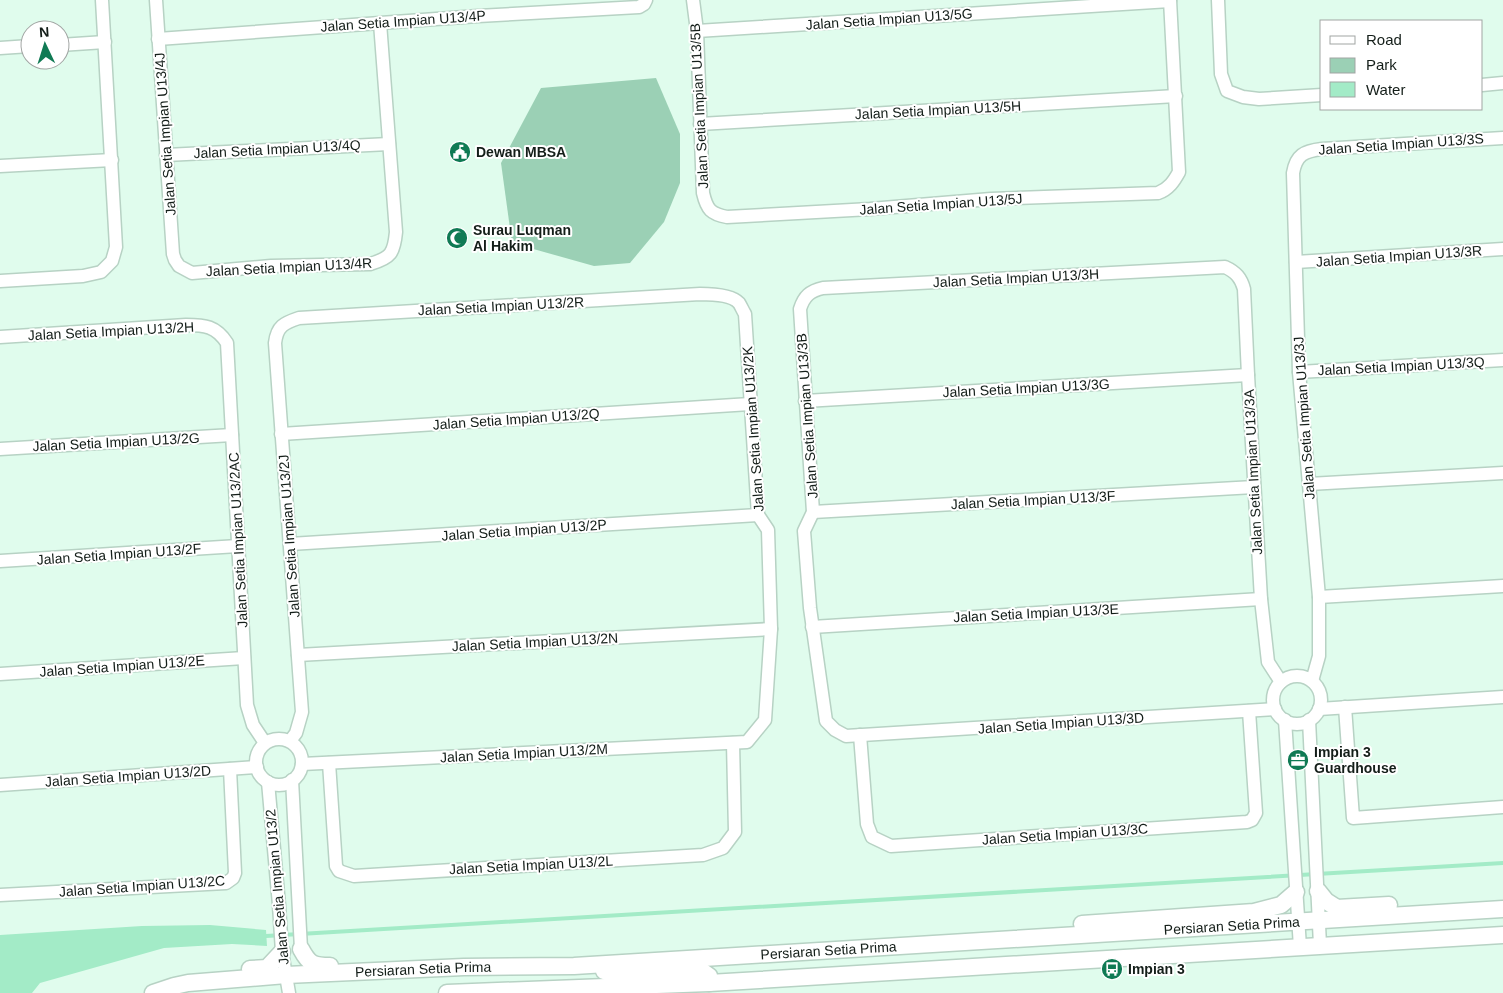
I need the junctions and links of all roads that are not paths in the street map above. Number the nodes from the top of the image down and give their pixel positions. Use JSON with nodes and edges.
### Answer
{"nodes":[{"id":1,"x":102,"y":0,"type":"edge"},
{"id":2,"x":156,"y":0,"type":"edge"},
{"id":3,"x":646,"y":0,"type":"edge"},
{"id":4,"x":693,"y":0,"type":"edge"},
{"id":5,"x":1170,"y":0,"type":"edge"},
{"id":6,"x":1218,"y":0,"type":"edge"},
{"id":7,"x":380,"y":23,"type":"junction"},
{"id":8,"x":697,"y":31,"type":"junction"},
{"id":9,"x":158,"y":39,"type":"junction"},
{"id":10,"x":105,"y":42,"type":"junction"},
{"id":11,"x":70,"y":44,"type":"edge"},
{"id":12,"x":20,"y":47,"type":"edge"},
{"id":13,"x":0,"y":48,"type":"edge"},
{"id":14,"x":1503,"y":84,"type":"edge"},
{"id":15,"x":1483,"y":85,"type":"edge"},
{"id":16,"x":1320,"y":95,"type":"edge"},
{"id":17,"x":1176,"y":96,"type":"junction"},
{"id":18,"x":700,"y":124,"type":"junction"},
{"id":19,"x":1503,"y":138,"type":"edge"},
{"id":20,"x":388,"y":144,"type":"junction"},
{"id":21,"x":166,"y":155,"type":"junction"},
{"id":22,"x":1301,"y":156,"type":"joint"},
{"id":23,"x":112,"y":160,"type":"junction"},
{"id":24,"x":0,"y":166,"type":"edge"},
{"id":25,"x":710,"y":210,"type":"joint"},
{"id":26,"x":1503,"y":249,"type":"edge"},
{"id":27,"x":1296,"y":262,"type":"junction"},
{"id":28,"x":179,"y":266,"type":"joint"},
{"id":29,"x":1225,"y":267,"type":"joint"},
{"id":30,"x":0,"y":281,"type":"edge"},
{"id":31,"x":808,"y":294,"type":"joint"},
{"id":32,"x":725,"y":297,"type":"joint"},
{"id":33,"x":280,"y":328,"type":"joint"},
{"id":34,"x":220,"y":333,"type":"joint"},
{"id":35,"x":0,"y":337,"type":"edge"},
{"id":36,"x":1503,"y":360,"type":"edge"},
{"id":37,"x":1298,"y":372,"type":"junction"},
{"id":38,"x":1248,"y":374,"type":"junction"},
{"id":39,"x":805,"y":401,"type":"junction"},
{"id":40,"x":750,"y":404,"type":"junction"},
{"id":41,"x":282,"y":434,"type":"junction"},
{"id":42,"x":232,"y":435,"type":"junction"},
{"id":43,"x":0,"y":449,"type":"edge"},
{"id":44,"x":1503,"y":473,"type":"edge"},
{"id":45,"x":1309,"y":484,"type":"junction"},
{"id":46,"x":1254,"y":487,"type":"junction"},
{"id":47,"x":813,"y":512,"type":"junction"},
{"id":48,"x":758,"y":515,"type":"junction"},
{"id":49,"x":290,"y":544,"type":"junction"},
{"id":50,"x":238,"y":546,"type":"junction"},
{"id":51,"x":0,"y":561,"type":"edge"},
{"id":52,"x":1503,"y":586,"type":"edge"},
{"id":53,"x":1319,"y":597,"type":"junction"},
{"id":54,"x":1261,"y":599,"type":"junction"},
{"id":55,"x":812,"y":627,"type":"junction"},
{"id":56,"x":771,"y":629,"type":"junction"},
{"id":57,"x":298,"y":655,"type":"junction"},
{"id":58,"x":244,"y":658,"type":"junction"},
{"id":59,"x":0,"y":674,"type":"edge"},
{"id":60,"x":1312,"y":681,"type":"junction"},
{"id":61,"x":1281,"y":682,"type":"junction"},
{"id":62,"x":1503,"y":697,"type":"edge"},
{"id":63,"x":1345,"y":707,"type":"junction"},
{"id":64,"x":1275,"y":709,"type":"junction"},
{"id":65,"x":1320,"y":709,"type":"junction"},
{"id":66,"x":1249,"y":711,"type":"junction"},
{"id":67,"x":1286,"y":720,"type":"junction"},
{"id":68,"x":1309,"y":720,"type":"junction"},
{"id":69,"x":846,"y":736,"type":"joint"},
{"id":70,"x":860,"y":736,"type":"junction"},
{"id":71,"x":290,"y":741,"type":"junction"},
{"id":72,"x":747,"y":742,"type":"joint"},
{"id":73,"x":733,"y":743,"type":"junction"},
{"id":74,"x":265,"y":744,"type":"junction"},
{"id":75,"x":329,"y":763,"type":"junction"},
{"id":76,"x":302,"y":764,"type":"junction"},
{"id":77,"x":257,"y":767,"type":"junction"},
{"id":78,"x":230,"y":769,"type":"junction"},
{"id":79,"x":292,"y":780,"type":"junction"},
{"id":80,"x":268,"y":782,"type":"junction"},
{"id":81,"x":0,"y":785,"type":"edge"},
{"id":82,"x":1503,"y":807,"type":"edge"},
{"id":83,"x":295,"y":843,"type":"junction"},
{"id":84,"x":273,"y":844,"type":"junction"},
{"id":85,"x":1318,"y":891,"type":"junction"},
{"id":86,"x":1296,"y":892,"type":"junction"},
{"id":87,"x":0,"y":895,"type":"edge"},
{"id":88,"x":1503,"y":909,"type":"edge"},
{"id":89,"x":1466,"y":911,"type":"junction"},
{"id":90,"x":1319,"y":921,"type":"junction"},
{"id":91,"x":1298,"y":923,"type":"junction"},
{"id":92,"x":1503,"y":935,"type":"edge"},
{"id":93,"x":1037,"y":938,"type":"junction"},
{"id":94,"x":1320,"y":945,"type":"junction"},
{"id":95,"x":1300,"y":946,"type":"junction"},
{"id":96,"x":300,"y":949,"type":"joint"},
{"id":97,"x":282,"y":951,"type":"junction"},
{"id":98,"x":574,"y":966,"type":"junction"},
{"id":99,"x":464,"y":967,"type":"junction"},
{"id":100,"x":286,"y":975,"type":"junction"},
{"id":101,"x":188,"y":983,"type":"junction"},
{"id":102,"x":709,"y":983,"type":"junction"},
{"id":103,"x":153,"y":993,"type":"edge"},
{"id":104,"x":289,"y":993,"type":"edge"},
{"id":105,"x":446,"y":993,"type":"edge"}],
"edges":[{"from":1,"to":10,"type":"street"},
{"from":2,"to":9,"type":"street","name":"Jalan Setia Impian U13/4J"},
{"from":3,"to":7,"type":"street","name":"Jalan Setia Impian U13/4P"},
{"from":4,"to":8,"type":"street","name":"Jalan Setia Impian U13/5B"},
{"from":5,"to":8,"type":"street","name":"Jalan Setia Impian U13/5G"},
{"from":5,"to":17,"type":"street"},
{"from":6,"to":16,"type":"street"},
{"from":7,"to":9,"type":"street","name":"Jalan Setia Impian U13/4P"},
{"from":7,"to":20,"type":"street"},
{"from":8,"to":18,"type":"street","name":"Jalan Setia Impian U13/5B"},
{"from":9,"to":21,"type":"street","name":"Jalan Setia Impian U13/4J"},
{"from":10,"to":11,"type":"street"},
{"from":10,"to":23,"type":"street"},
{"from":12,"to":13,"type":"street"},
{"from":14,"to":15,"type":"street"},
{"from":17,"to":18,"type":"street","name":"Jalan Setia Impian U13/5H"},
{"from":17,"to":25,"type":"street","name":"Jalan Setia Impian U13/5J"},
{"from":18,"to":25,"type":"street","name":"Jalan Setia Impian U13/5B"},
{"from":19,"to":22,"type":"street","name":"Jalan Setia Impian U13/3S"},
{"from":20,"to":21,"type":"street","name":"Jalan Setia Impian U13/4Q"},
{"from":20,"to":28,"type":"street","name":"Jalan Setia Impian U13/4R"},
{"from":21,"to":28,"type":"street","name":"Jalan Setia Impian U13/4J"},
{"from":22,"to":27,"type":"street","name":"Jalan Setia Impian U13/3J"},
{"from":23,"to":24,"type":"street"},
{"from":23,"to":30,"type":"street"},
{"from":26,"to":27,"type":"street","name":"Jalan Setia Impian U13/3R"},
{"from":27,"to":37,"type":"street","name":"Jalan Setia Impian U13/3J"},
{"from":29,"to":31,"type":"street","name":"Jalan Setia Impian U13/3H"},
{"from":29,"to":38,"type":"street","name":"Jalan Setia Impian U13/3A"},
{"from":31,"to":39,"type":"street","name":"Jalan Setia Impian U13/3B"},
{"from":32,"to":33,"type":"street","name":"Jalan Setia Impian U13/2R"},
{"from":32,"to":40,"type":"street","name":"Jalan Setia Impian U13/2K"},
{"from":33,"to":41,"type":"street","name":"Jalan Setia Impian U13/2J"},
{"from":34,"to":35,"type":"street","name":"Jalan Setia Impian U13/2H"},
{"from":34,"to":42,"type":"street","name":"Jalan Setia Impian U13/2AC"},
{"from":36,"to":37,"type":"street","name":"Jalan Setia Impian U13/3Q"},
{"from":37,"to":45,"type":"street","name":"Jalan Setia Impian U13/3J"},
{"from":38,"to":39,"type":"street","name":"Jalan Setia Impian U13/3G"},
{"from":38,"to":46,"type":"street","name":"Jalan Setia Impian U13/3A"},
{"from":39,"to":47,"type":"street","name":"Jalan Setia Impian U13/3B"},
{"from":40,"to":41,"type":"street","name":"Jalan Setia Impian U13/2Q"},
{"from":40,"to":48,"type":"street","name":"Jalan Setia Impian U13/2K"},
{"from":41,"to":49,"type":"street","name":"Jalan Setia Impian U13/2J"},
{"from":42,"to":43,"type":"street","name":"Jalan Setia Impian U13/2G"},
{"from":42,"to":50,"type":"street","name":"Jalan Setia Impian U13/2AC"},
{"from":44,"to":45,"type":"street"},
{"from":45,"to":53,"type":"street","name":"Jalan Setia Impian U13/3J"},
{"from":46,"to":47,"type":"street","name":"Jalan Setia Impian U13/3F"},
{"from":46,"to":54,"type":"street","name":"Jalan Setia Impian U13/3A"},
{"from":47,"to":55,"type":"street","name":"Jalan Setia Impian U13/3B"},
{"from":48,"to":49,"type":"street","name":"Jalan Setia Impian U13/2P"},
{"from":48,"to":56,"type":"street","name":"Jalan Setia Impian U13/2K"},
{"from":49,"to":57,"type":"street","name":"Jalan Setia Impian U13/2J"},
{"from":50,"to":51,"type":"street","name":"Jalan Setia Impian U13/2F"},
{"from":50,"to":58,"type":"street","name":"Jalan Setia Impian U13/2AC"},
{"from":52,"to":53,"type":"street"},
{"from":53,"to":60,"type":"street","name":"Jalan Setia Impian U13/3J"},
{"from":54,"to":55,"type":"street","name":"Jalan Setia Impian U13/3E"},
{"from":54,"to":61,"type":"street","name":"Jalan Setia Impian U13/3A"},
{"from":55,"to":69,"type":"street","name":"Jalan Setia Impian U13/3B"},
{"from":56,"to":57,"type":"street","name":"Jalan Setia Impian U13/2N"},
{"from":56,"to":72,"type":"street","name":"Jalan Setia Impian U13/2K"},
{"from":57,"to":71,"type":"street","name":"Jalan Setia Impian U13/2J"},
{"from":58,"to":59,"type":"street","name":"Jalan Setia Impian U13/2E"},
{"from":58,"to":74,"type":"street","name":"Jalan Setia Impian U13/2AC"},
{"from":60,"to":61,"type":"street"},
{"from":60,"to":65,"type":"street"},
{"from":61,"to":64,"type":"street"},
{"from":62,"to":63,"type":"street"},
{"from":63,"to":65,"type":"street"},
{"from":63,"to":82,"type":"street"},
{"from":64,"to":66,"type":"street","name":"Jalan Setia Impian U13/3D"},
{"from":64,"to":67,"type":"street"},
{"from":65,"to":68,"type":"street"},
{"from":66,"to":70,"type":"street","name":"Jalan Setia Impian U13/3D"},
{"from":66,"to":70,"type":"street","name":"Jalan Setia Impian U13/3C"},
{"from":67,"to":68,"type":"street"},
{"from":67,"to":86,"type":"street"},
{"from":68,"to":85,"type":"street"},
{"from":69,"to":70,"type":"street","name":"Jalan Setia Impian U13/3D"},
{"from":71,"to":74,"type":"street"},
{"from":71,"to":76,"type":"street"},
{"from":72,"to":73,"type":"street","name":"Jalan Setia Impian U13/2M"},
{"from":73,"to":75,"type":"street","name":"Jalan Setia Impian U13/2M"},
{"from":73,"to":75,"type":"street","name":"Jalan Setia Impian U13/2L"},
{"from":74,"to":77,"type":"street"},
{"from":75,"to":76,"type":"street","name":"Jalan Setia Impian U13/2M"},
{"from":76,"to":79,"type":"street"},
{"from":77,"to":78,"type":"street","name":"Jalan Setia Impian U13/2D"},
{"from":77,"to":80,"type":"street"},
{"from":78,"to":81,"type":"street","name":"Jalan Setia Impian U13/2D"},
{"from":78,"to":87,"type":"street","name":"Jalan Setia Impian U13/2C"},
{"from":79,"to":80,"type":"street"},
{"from":79,"to":83,"type":"street","name":"Jalan Setia Impian U13/2"},
{"from":80,"to":84,"type":"street","name":"Jalan Setia Impian U13/2"},
{"from":83,"to":84,"type":"street"},
{"from":83,"to":96,"type":"street","name":"Jalan Setia Impian U13/2"},
{"from":84,"to":97,"type":"street","name":"Jalan Setia Impian U13/2"},
{"from":85,"to":89,"type":"street"},
{"from":85,"to":90,"type":"street"},
{"from":86,"to":91,"type":"street"},
{"from":86,"to":93,"type":"street"},
{"from":88,"to":89,"type":"street","name":"Persiaran Setia Prima"},
{"from":89,"to":90,"type":"street","name":"Persiaran Setia Prima"},
{"from":90,"to":91,"type":"street","name":"Persiaran Setia Prima"},
{"from":90,"to":94,"type":"street"},
{"from":91,"to":93,"type":"street","name":"Persiaran Setia Prima"},
{"from":91,"to":95,"type":"street"},
{"from":92,"to":94,"type":"street","name":"Persiaran Setia Prima"},
{"from":93,"to":98,"type":"street","name":"Persiaran Setia Prima"},
{"from":94,"to":95,"type":"street","name":"Persiaran Setia Prima"},
{"from":95,"to":102,"type":"street","name":"Persiaran Setia Prima"},
{"from":96,"to":99,"type":"street"},
{"from":97,"to":100,"type":"street","name":"Jalan Setia Impian U13/2"},
{"from":97,"to":101,"type":"street"},
{"from":98,"to":99,"type":"street","name":"Persiaran Setia Prima"},
{"from":98,"to":102,"type":"street"},
{"from":99,"to":100,"type":"street","name":"Persiaran Setia Prima"},
{"from":100,"to":101,"type":"street","name":"Persiaran Setia Prima"},
{"from":100,"to":104,"type":"street","name":"Jalan Setia Impian U13/2"},
{"from":101,"to":103,"type":"street","name":"Persiaran Setia Prima"},
{"from":102,"to":105,"type":"street","name":"Persiaran Setia Prima"}]}
